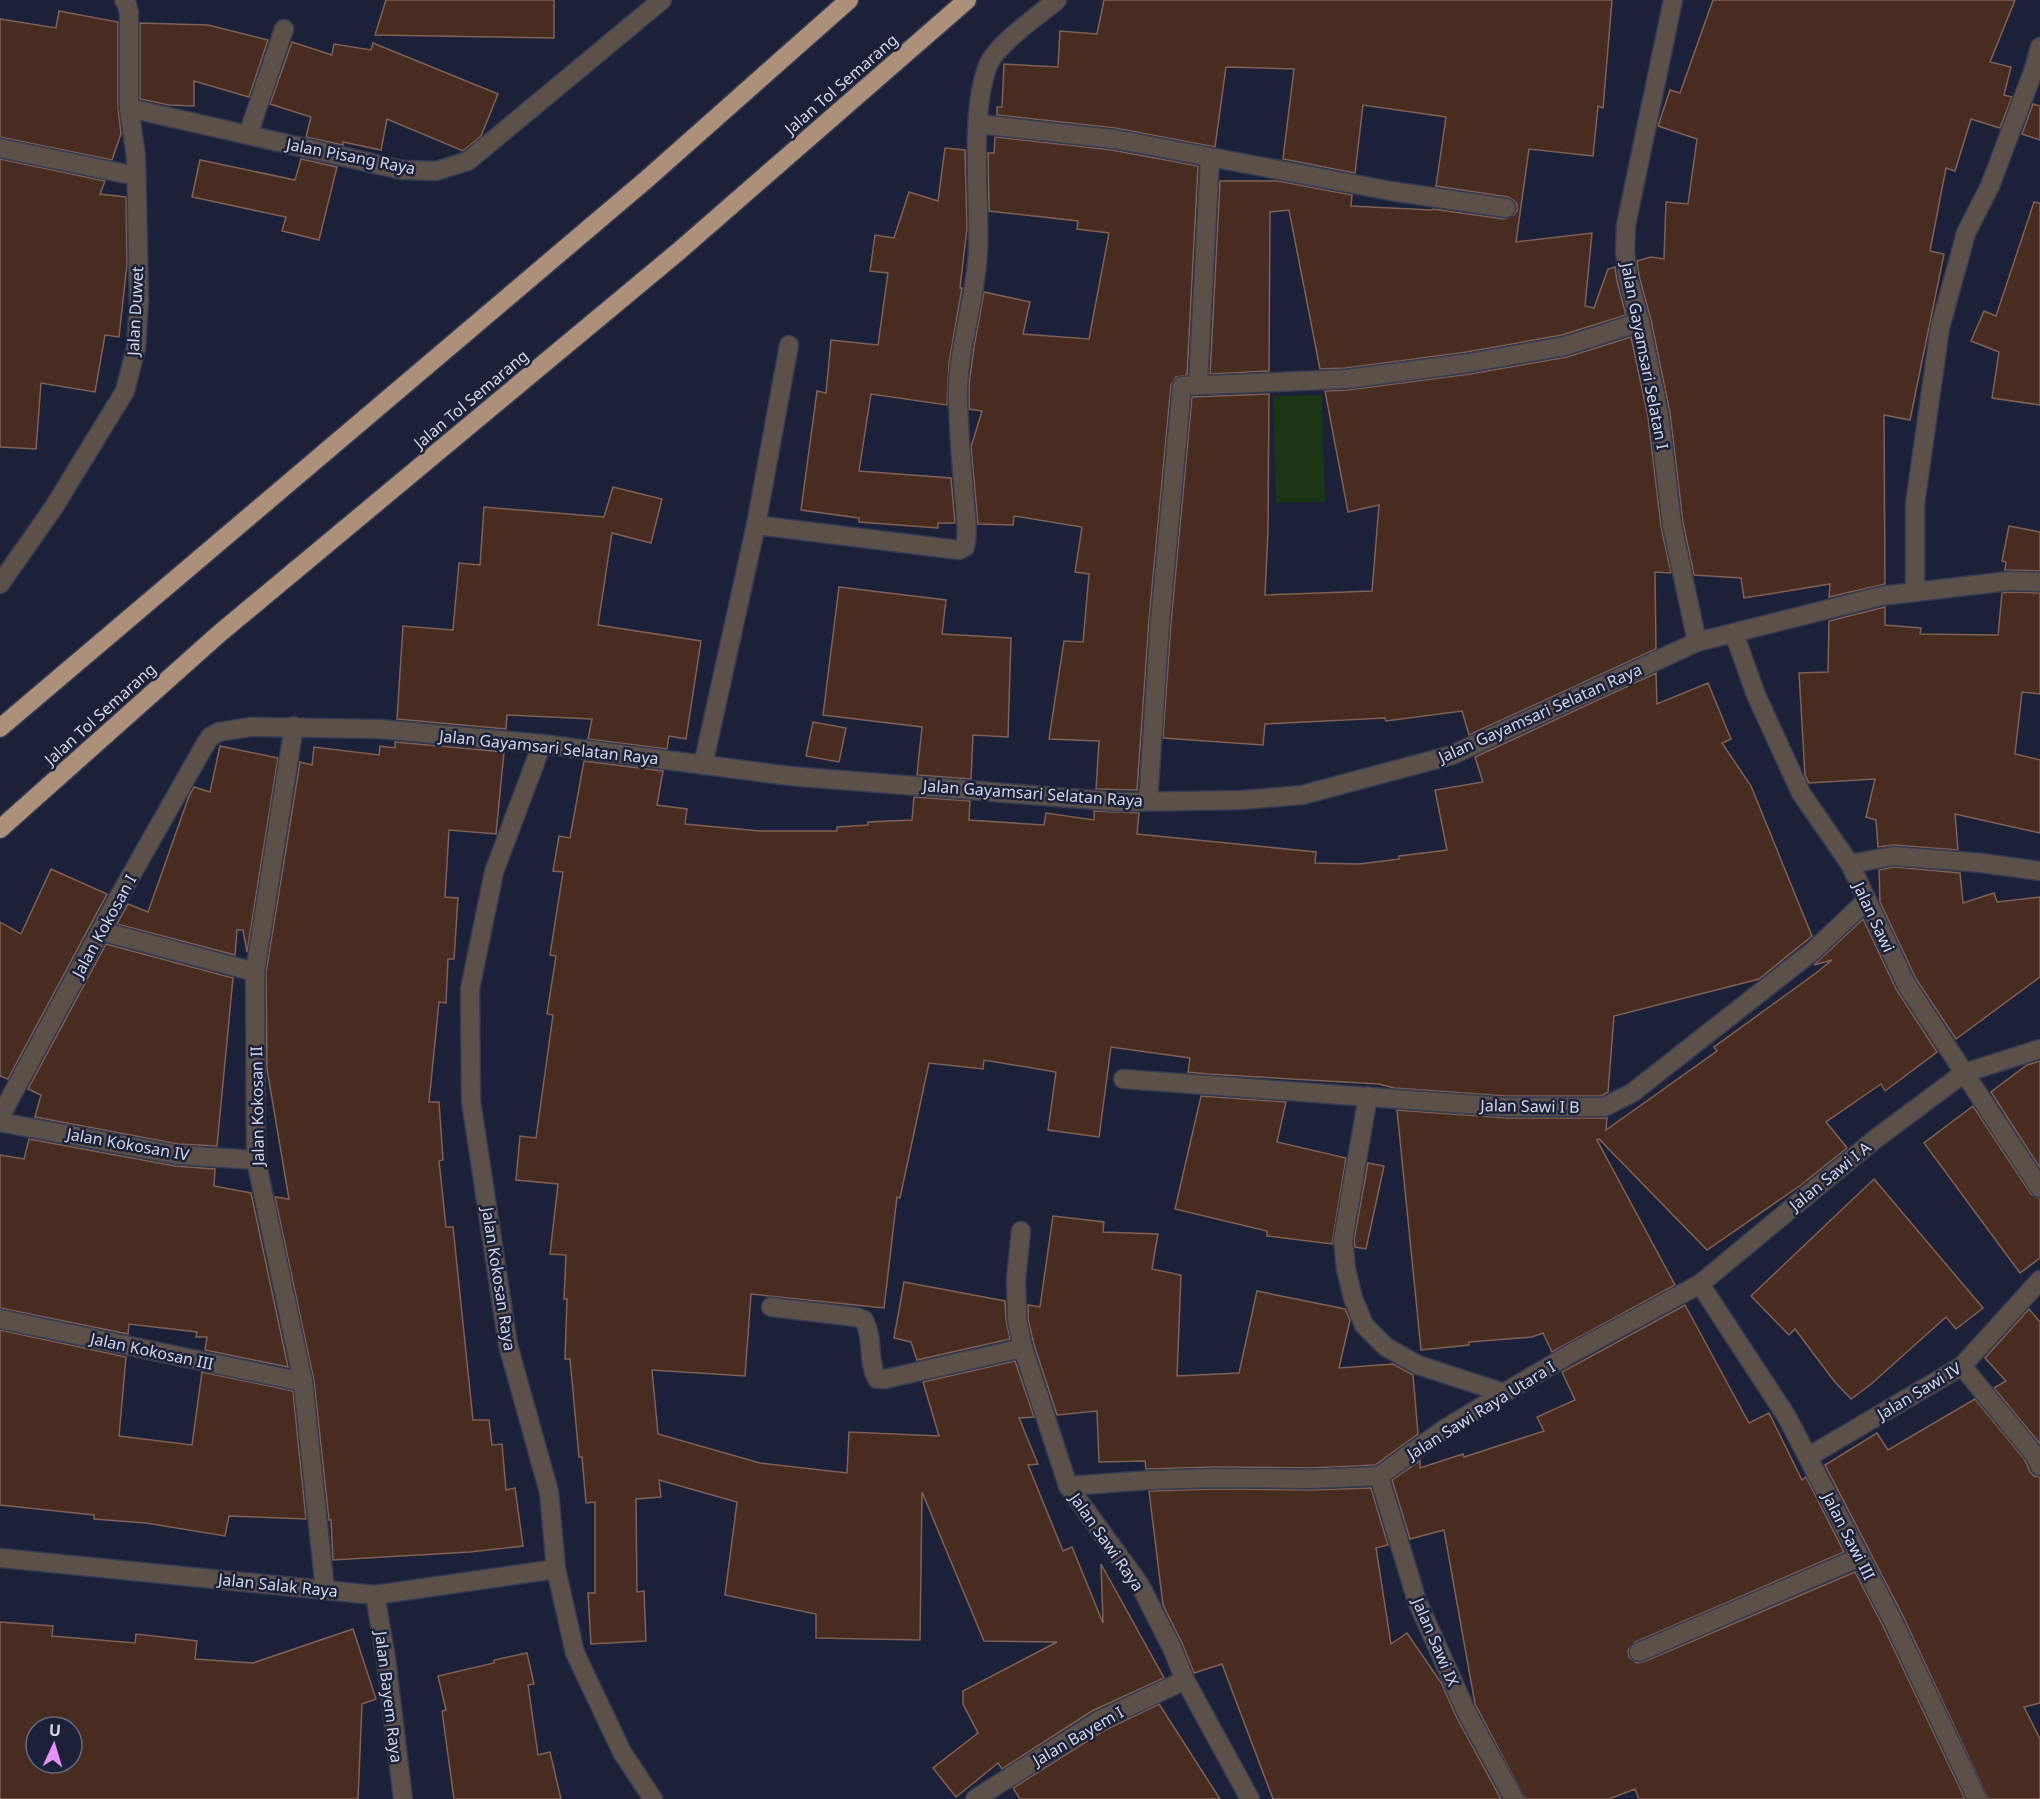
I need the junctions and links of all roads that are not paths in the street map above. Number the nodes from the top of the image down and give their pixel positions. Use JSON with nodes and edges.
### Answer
{"nodes":[{"id":1,"x":124,"y":0,"type":"edge"},
{"id":2,"x":662,"y":0,"type":"edge"},
{"id":3,"x":849,"y":0,"type":"edge"},
{"id":4,"x":967,"y":0,"type":"edge"},
{"id":5,"x":1058,"y":0,"type":"edge"},
{"id":6,"x":1673,"y":0,"type":"edge"},
{"id":7,"x":284,"y":29,"type":"dead end"},
{"id":8,"x":2040,"y":47,"type":"edge"},
{"id":9,"x":129,"y":108,"type":"junction"},
{"id":10,"x":978,"y":124,"type":"junction"},
{"id":11,"x":248,"y":135,"type":"junction"},
{"id":12,"x":0,"y":148,"type":"edge"},
{"id":13,"x":1210,"y":157,"type":"junction"},
{"id":14,"x":136,"y":176,"type":"junction"},
{"id":15,"x":1506,"y":208,"type":"dead end"},
{"id":16,"x":1640,"y":321,"type":"junction"},
{"id":17,"x":789,"y":345,"type":"dead end"},
{"id":18,"x":1198,"y":384,"type":"junction"},
{"id":19,"x":756,"y":525,"type":"junction"},
{"id":20,"x":2040,"y":582,"type":"edge"},
{"id":21,"x":0,"y":584,"type":"edge"},
{"id":22,"x":1915,"y":592,"type":"junction"},
{"id":23,"x":1734,"y":633,"type":"junction"},
{"id":24,"x":1698,"y":642,"type":"junction"},
{"id":25,"x":294,"y":726,"type":"junction"},
{"id":26,"x":0,"y":728,"type":"edge"},
{"id":27,"x":210,"y":736,"type":"joint"},
{"id":28,"x":542,"y":744,"type":"junction"},
{"id":29,"x":703,"y":765,"type":"junction"},
{"id":30,"x":1148,"y":801,"type":"junction"},
{"id":31,"x":0,"y":829,"type":"edge"},
{"id":32,"x":1850,"y":864,"type":"junction"},
{"id":33,"x":2040,"y":871,"type":"edge"},
{"id":34,"x":1866,"y":901,"type":"junction"},
{"id":35,"x":101,"y":931,"type":"junction"},
{"id":36,"x":255,"y":972,"type":"junction"},
{"id":37,"x":2040,"y":1048,"type":"edge"},
{"id":38,"x":1964,"y":1073,"type":"junction"},
{"id":39,"x":1123,"y":1079,"type":"dead end"},
{"id":40,"x":1368,"y":1096,"type":"junction"},
{"id":41,"x":0,"y":1117,"type":"edge"},
{"id":42,"x":0,"y":1122,"type":"edge"},
{"id":43,"x":256,"y":1160,"type":"junction"},
{"id":44,"x":2040,"y":1188,"type":"edge"},
{"id":45,"x":1021,"y":1231,"type":"dead end"},
{"id":46,"x":2040,"y":1280,"type":"edge"},
{"id":47,"x":1700,"y":1284,"type":"junction"},
{"id":48,"x":771,"y":1307,"type":"dead end"},
{"id":49,"x":0,"y":1319,"type":"edge"},
{"id":50,"x":1023,"y":1348,"type":"junction"},
{"id":51,"x":1962,"y":1366,"type":"junction"},
{"id":52,"x":303,"y":1383,"type":"junction"},
{"id":53,"x":1504,"y":1393,"type":"junction"},
{"id":54,"x":1808,"y":1457,"type":"junction"},
{"id":55,"x":2040,"y":1466,"type":"edge"},
{"id":56,"x":1379,"y":1476,"type":"junction"},
{"id":57,"x":1068,"y":1486,"type":"junction"},
{"id":58,"x":1860,"y":1557,"type":"junction"},
{"id":59,"x":0,"y":1558,"type":"edge"},
{"id":60,"x":556,"y":1569,"type":"junction"},
{"id":61,"x":325,"y":1590,"type":"junction"},
{"id":62,"x":375,"y":1595,"type":"junction"},
{"id":63,"x":1639,"y":1652,"type":"dead end"},
{"id":64,"x":1185,"y":1680,"type":"junction"},
{"id":65,"x":995,"y":1793,"type":"edge"},
{"id":66,"x":403,"y":1799,"type":"edge"},
{"id":67,"x":653,"y":1799,"type":"edge"},
{"id":68,"x":975,"y":1799,"type":"edge"},
{"id":69,"x":1250,"y":1799,"type":"edge"},
{"id":70,"x":1514,"y":1799,"type":"edge"},
{"id":71,"x":1977,"y":1799,"type":"edge"}],
"edges":[{"from":1,"to":9,"type":"street"},
{"from":2,"to":11,"type":"street","name":"Jalan Pisang Raya"},
{"from":3,"to":26,"type":"highway"},
{"from":4,"to":31,"type":"highway","name":"Jalan Tol Semarang"},
{"from":5,"to":10,"type":"street"},
{"from":6,"to":16,"type":"street","name":"Jalan Gayamsari Selatan I"},
{"from":7,"to":11,"type":"street"},
{"from":8,"to":22,"type":"street"},
{"from":9,"to":11,"type":"street","name":"Jalan Pisang Raya"},
{"from":9,"to":14,"type":"street","name":"Jalan Duwet"},
{"from":10,"to":13,"type":"street"},
{"from":10,"to":19,"type":"street"},
{"from":12,"to":14,"type":"street"},
{"from":13,"to":15,"type":"street"},
{"from":13,"to":18,"type":"street"},
{"from":14,"to":21,"type":"street","name":"Jalan Duwet"},
{"from":16,"to":18,"type":"street"},
{"from":16,"to":24,"type":"street","name":"Jalan Gayamsari Selatan I"},
{"from":17,"to":19,"type":"street"},
{"from":18,"to":30,"type":"street"},
{"from":19,"to":29,"type":"street"},
{"from":20,"to":22,"type":"street","name":"Jalan Gayamsari Selatan Raya"},
{"from":22,"to":23,"type":"street","name":"Jalan Gayamsari Selatan Raya"},
{"from":23,"to":24,"type":"street","name":"Jalan Gayamsari Selatan Raya"},
{"from":23,"to":32,"type":"street","name":"Jalan Sawi"},
{"from":24,"to":30,"type":"street","name":"Jalan Gayamsari Selatan Raya"},
{"from":25,"to":27,"type":"street","name":"Jalan Gayamsari Selatan Raya"},
{"from":25,"to":28,"type":"street","name":"Jalan Gayamsari Selatan Raya"},
{"from":25,"to":36,"type":"street","name":"Jalan Kokosan II"},
{"from":27,"to":35,"type":"street","name":"Jalan Kokosan I"},
{"from":28,"to":29,"type":"street","name":"Jalan Gayamsari Selatan Raya"},
{"from":28,"to":60,"type":"street","name":"Jalan Kokosan Raya"},
{"from":29,"to":30,"type":"street","name":"Jalan Gayamsari Selatan Raya"},
{"from":32,"to":33,"type":"street"},
{"from":32,"to":34,"type":"street","name":"Jalan Sawi"},
{"from":34,"to":38,"type":"street","name":"Jalan Sawi"},
{"from":34,"to":40,"type":"street","name":"Jalan Sawi I B"},
{"from":35,"to":36,"type":"street"},
{"from":35,"to":41,"type":"street","name":"Jalan Kokosan I"},
{"from":36,"to":43,"type":"street","name":"Jalan Kokosan II"},
{"from":37,"to":38,"type":"street","name":"Jalan Sawi I A"},
{"from":38,"to":44,"type":"street","name":"Jalan Sawi"},
{"from":38,"to":47,"type":"street","name":"Jalan Sawi I A"},
{"from":39,"to":40,"type":"street","name":"Jalan Sawi I B"},
{"from":40,"to":53,"type":"street"},
{"from":42,"to":43,"type":"street","name":"Jalan Kokosan IV"},
{"from":43,"to":52,"type":"street","name":"Jalan Kokosan II"},
{"from":45,"to":50,"type":"street","name":"Jalan Sawi Raya"},
{"from":46,"to":51,"type":"street","name":"Jalan Sawi IV"},
{"from":47,"to":53,"type":"street","name":"Jalan Sawi Raya Utara I"},
{"from":47,"to":54,"type":"street","name":"Jalan Sawi III"},
{"from":48,"to":50,"type":"street"},
{"from":49,"to":52,"type":"street","name":"Jalan Kokosan III"},
{"from":50,"to":57,"type":"street","name":"Jalan Sawi Raya"},
{"from":51,"to":54,"type":"street","name":"Jalan Sawi IV"},
{"from":51,"to":55,"type":"street"},
{"from":52,"to":61,"type":"street","name":"Jalan Kokosan II"},
{"from":53,"to":56,"type":"street","name":"Jalan Sawi Raya Utara I"},
{"from":54,"to":58,"type":"street","name":"Jalan Sawi III"},
{"from":56,"to":57,"type":"street"},
{"from":56,"to":70,"type":"street","name":"Jalan Sawi IX"},
{"from":57,"to":64,"type":"street","name":"Jalan Sawi Raya"},
{"from":58,"to":63,"type":"street"},
{"from":58,"to":71,"type":"street","name":"Jalan Sawi III"},
{"from":59,"to":61,"type":"street","name":"Jalan Salak Raya"},
{"from":60,"to":62,"type":"street","name":"Jalan Salak Raya"},
{"from":60,"to":67,"type":"street","name":"Jalan Kokosan Raya"},
{"from":61,"to":62,"type":"street","name":"Jalan Salak Raya"},
{"from":62,"to":66,"type":"street","name":"Jalan Bayem Raya"},
{"from":64,"to":65,"type":"street","name":"Jalan Bayem I"},
{"from":64,"to":69,"type":"street","name":"Jalan Sawi Raya"},
{"from":65,"to":68,"type":"street","name":"Jalan Bayem I"}]}
